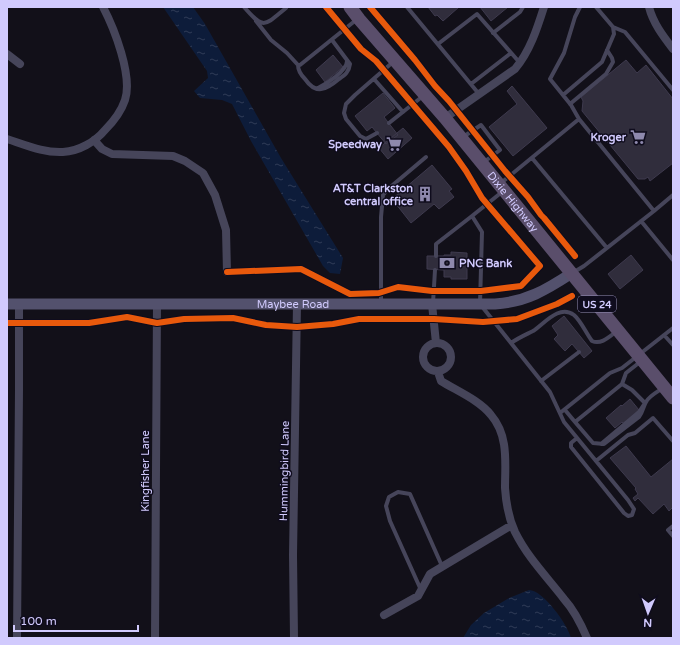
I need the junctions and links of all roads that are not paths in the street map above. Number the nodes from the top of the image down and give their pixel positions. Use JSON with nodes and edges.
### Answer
{"nodes":[{"id":1,"x":102,"y":7,"type":"edge"},
{"id":2,"x":244,"y":7,"type":"edge"},
{"id":3,"x":407,"y":7,"type":"edge"},
{"id":4,"x":523,"y":7,"type":"edge"},
{"id":5,"x":544,"y":7,"type":"edge"},
{"id":6,"x":580,"y":7,"type":"edge"},
{"id":7,"x":596,"y":7,"type":"edge"},
{"id":8,"x":649,"y":7,"type":"edge"},
{"id":9,"x":286,"y":8,"type":"dead end"},
{"id":10,"x":354,"y":11,"type":"edge"},
{"id":11,"x":256,"y":21,"type":"junction"},
{"id":12,"x":613,"y":27,"type":"junction"},
{"id":13,"x":493,"y":33,"type":"junction"},
{"id":14,"x":332,"y":40,"type":"junction"},
{"id":15,"x":438,"y":44,"type":"junction"},
{"id":16,"x":673,"y":49,"type":"edge"},
{"id":17,"x":607,"y":50,"type":"junction"},
{"id":18,"x":510,"y":53,"type":"junction"},
{"id":19,"x":7,"y":54,"type":"edge"},
{"id":20,"x":395,"y":61,"type":"junction"},
{"id":21,"x":520,"y":63,"type":"junction"},
{"id":22,"x":20,"y":64,"type":"dead end"},
{"id":23,"x":298,"y":65,"type":"junction"},
{"id":24,"x":374,"y":79,"type":"junction"},
{"id":25,"x":470,"y":84,"type":"junction"},
{"id":26,"x":673,"y":90,"type":"edge"},
{"id":27,"x":479,"y":94,"type":"junction"},
{"id":28,"x":425,"y":95,"type":"junction"},
{"id":29,"x":563,"y":95,"type":"junction"},
{"id":30,"x":570,"y":104,"type":"junction"},
{"id":31,"x":403,"y":112,"type":"junction"},
{"id":32,"x":445,"y":118,"type":"junction"},
{"id":33,"x":579,"y":119,"type":"junction"},
{"id":34,"x":389,"y":123,"type":"dead end"},
{"id":35,"x":377,"y":133,"type":"dead end"},
{"id":36,"x":462,"y":138,"type":"junction"},
{"id":37,"x":7,"y":139,"type":"edge"},
{"id":38,"x":94,"y":140,"type":"junction"},
{"id":39,"x":426,"y":157,"type":"dead end"},
{"id":40,"x":532,"y":158,"type":"junction"},
{"id":41,"x":482,"y":163,"type":"junction"},
{"id":42,"x":502,"y":187,"type":"junction"},
{"id":43,"x":673,"y":195,"type":"edge"},
{"id":44,"x":654,"y":211,"type":"junction"},
{"id":45,"x":472,"y":216,"type":"junction"},
{"id":46,"x":641,"y":221,"type":"junction"},
{"id":47,"x":607,"y":248,"type":"junction"},
{"id":48,"x":436,"y":256,"type":"dead end"},
{"id":49,"x":673,"y":260,"type":"edge"},
{"id":50,"x":435,"y":270,"type":"dead end"},
{"id":51,"x":227,"y":272,"type":"dead end"},
{"id":52,"x":572,"y":274,"type":"junction"},
{"id":53,"x":7,"y":304,"type":"edge"},
{"id":54,"x":19,"y":304,"type":"junction"},
{"id":55,"x":157,"y":304,"type":"junction"},
{"id":56,"x":297,"y":304,"type":"junction"},
{"id":57,"x":381,"y":304,"type":"junction"},
{"id":58,"x":432,"y":304,"type":"junction"},
{"id":59,"x":480,"y":304,"type":"junction"},
{"id":60,"x":673,"y":328,"type":"edge"},
{"id":61,"x":618,"y":331,"type":"junction"},
{"id":62,"x":664,"y":335,"type":"junction"},
{"id":63,"x":592,"y":341,"type":"junction"},
{"id":64,"x":436,"y":343,"type":"junction"},
{"id":65,"x":511,"y":343,"type":"junction"},
{"id":66,"x":587,"y":345,"type":"dead end"},
{"id":67,"x":673,"y":345,"type":"edge"},
{"id":68,"x":579,"y":352,"type":"dead end"},
{"id":69,"x":640,"y":358,"type":"junction"},
{"id":70,"x":438,"y":372,"type":"junction"},
{"id":71,"x":542,"y":382,"type":"junction"},
{"id":72,"x":622,"y":384,"type":"junction"},
{"id":73,"x":664,"y":387,"type":"junction"},
{"id":74,"x":673,"y":398,"type":"edge"},
{"id":75,"x":645,"y":403,"type":"junction"},
{"id":76,"x":565,"y":410,"type":"junction"},
{"id":77,"x":560,"y":414,"type":"junction"},
{"id":78,"x":575,"y":422,"type":"junction"},
{"id":79,"x":577,"y":438,"type":"junction"},
{"id":80,"x":673,"y":441,"type":"edge"},
{"id":81,"x":596,"y":461,"type":"junction"},
{"id":82,"x":512,"y":525,"type":"junction"},
{"id":83,"x":673,"y":526,"type":"edge"},
{"id":84,"x":673,"y":536,"type":"edge"},
{"id":85,"x":442,"y":566,"type":"junction"},
{"id":86,"x":421,"y":590,"type":"junction"},
{"id":87,"x":384,"y":614,"type":"dead end"},
{"id":88,"x":17,"y":638,"type":"edge"},
{"id":89,"x":155,"y":638,"type":"edge"},
{"id":90,"x":294,"y":638,"type":"edge"},
{"id":91,"x":588,"y":638,"type":"edge"}],
"edges":[{"from":1,"to":38,"type":"street"},
{"from":2,"to":11,"type":"lane"},
{"from":3,"to":15,"type":"lane"},
{"from":4,"to":13,"type":"lane"},
{"from":5,"to":21,"type":"street"},
{"from":6,"to":29,"type":"lane"},
{"from":7,"to":12,"type":"lane"},
{"from":8,"to":16,"type":"street"},
{"from":9,"to":11,"type":"lane"},
{"from":10,"to":14,"type":"lane"},
{"from":10,"to":20,"type":"main road","name":"Dixie Highway","number":"US 24"},
{"from":11,"to":23,"type":"lane"},
{"from":12,"to":17,"type":"lane"},
{"from":12,"to":26,"type":"lane"},
{"from":13,"to":15,"type":"lane"},
{"from":13,"to":18,"type":"lane"},
{"from":14,"to":23,"type":"lane"},
{"from":14,"to":23,"type":"lane"},
{"from":15,"to":25,"type":"lane"},
{"from":17,"to":29,"type":"lane"},
{"from":17,"to":30,"type":"lane"},
{"from":18,"to":21,"type":"lane"},
{"from":18,"to":25,"type":"lane"},
{"from":19,"to":22,"type":"street"},
{"from":20,"to":24,"type":"lane"},
{"from":20,"to":28,"type":"main road","name":"Dixie Highway","number":"US 24"},
{"from":21,"to":27,"type":"street"},
{"from":24,"to":31,"type":"lane"},
{"from":24,"to":35,"type":"lane"},
{"from":25,"to":27,"type":"lane"},
{"from":27,"to":32,"type":"street"},
{"from":28,"to":31,"type":"lane"},
{"from":28,"to":32,"type":"main road","name":"Dixie Highway","number":"US 24"},
{"from":29,"to":30,"type":"lane"},
{"from":30,"to":33,"type":"lane"},
{"from":31,"to":34,"type":"lane"},
{"from":32,"to":36,"type":"main road","name":"Dixie Highway","number":"US 24"},
{"from":33,"to":40,"type":"lane"},
{"from":33,"to":44,"type":"lane"},
{"from":36,"to":41,"type":"main road","name":"Dixie Highway","number":"US 24"},
{"from":36,"to":41,"type":"lane"},
{"from":37,"to":38,"type":"street"},
{"from":38,"to":51,"type":"street"},
{"from":39,"to":57,"type":"lane"},
{"from":40,"to":42,"type":"lane"},
{"from":40,"to":47,"type":"lane"},
{"from":41,"to":42,"type":"main road","name":"Dixie Highway","number":"US 24"},
{"from":42,"to":45,"type":"lane"},
{"from":42,"to":52,"type":"main road","name":"Dixie Highway","number":"US 24"},
{"from":43,"to":44,"type":"lane"},
{"from":44,"to":46,"type":"lane"},
{"from":45,"to":48,"type":"lane"},
{"from":45,"to":59,"type":"lane"},
{"from":46,"to":47,"type":"lane"},
{"from":46,"to":49,"type":"lane"},
{"from":47,"to":52,"type":"lane"},
{"from":50,"to":58,"type":"lane"},
{"from":52,"to":59,"type":"main road","name":"Maybee Road"},
{"from":52,"to":61,"type":"main road","name":"Dixie Highway","number":"US 24"},
{"from":53,"to":54,"type":"main road","name":"Maybee Road"},
{"from":54,"to":55,"type":"main road","name":"Maybee Road"},
{"from":54,"to":88,"type":"street"},
{"from":55,"to":56,"type":"main road","name":"Maybee Road"},
{"from":55,"to":89,"type":"street","name":"Kingfisher Lane"},
{"from":56,"to":57,"type":"main road","name":"Maybee Road"},
{"from":56,"to":90,"type":"street","name":"Hummingbird Lane"},
{"from":57,"to":58,"type":"main road","name":"Maybee Road"},
{"from":58,"to":59,"type":"main road","name":"Maybee Road"},
{"from":58,"to":64,"type":"street"},
{"from":59,"to":65,"type":"lane"},
{"from":60,"to":62,"type":"lane"},
{"from":61,"to":63,"type":"lane"},
{"from":61,"to":69,"type":"main road","name":"Dixie Highway","number":"US 24"},
{"from":62,"to":67,"type":"lane"},
{"from":62,"to":69,"type":"lane"},
{"from":63,"to":65,"type":"lane"},
{"from":63,"to":66,"type":"lane"},
{"from":64,"to":70,"type":"street"},
{"from":64,"to":70,"type":"street"},
{"from":65,"to":71,"type":"lane"},
{"from":68,"to":71,"type":"lane"},
{"from":69,"to":72,"type":"lane"},
{"from":69,"to":73,"type":"main road","name":"Dixie Highway","number":"US 24"},
{"from":69,"to":76,"type":"lane"},
{"from":70,"to":82,"type":"street"},
{"from":71,"to":77,"type":"lane"},
{"from":72,"to":75,"type":"lane"},
{"from":72,"to":78,"type":"lane"},
{"from":73,"to":74,"type":"main road","name":"Dixie Highway","number":"US 24"},
{"from":73,"to":75,"type":"lane"},
{"from":75,"to":78,"type":"lane"},
{"from":76,"to":77,"type":"lane"},
{"from":76,"to":78,"type":"lane"},
{"from":77,"to":79,"type":"lane"},
{"from":79,"to":81,"type":"lane"},
{"from":79,"to":81,"type":"lane"},
{"from":80,"to":81,"type":"lane"},
{"from":82,"to":85,"type":"street"},
{"from":82,"to":91,"type":"street"},
{"from":83,"to":84,"type":"lane"},
{"from":85,"to":86,"type":"street"},
{"from":85,"to":86,"type":"lane"},
{"from":86,"to":87,"type":"street"}]}
